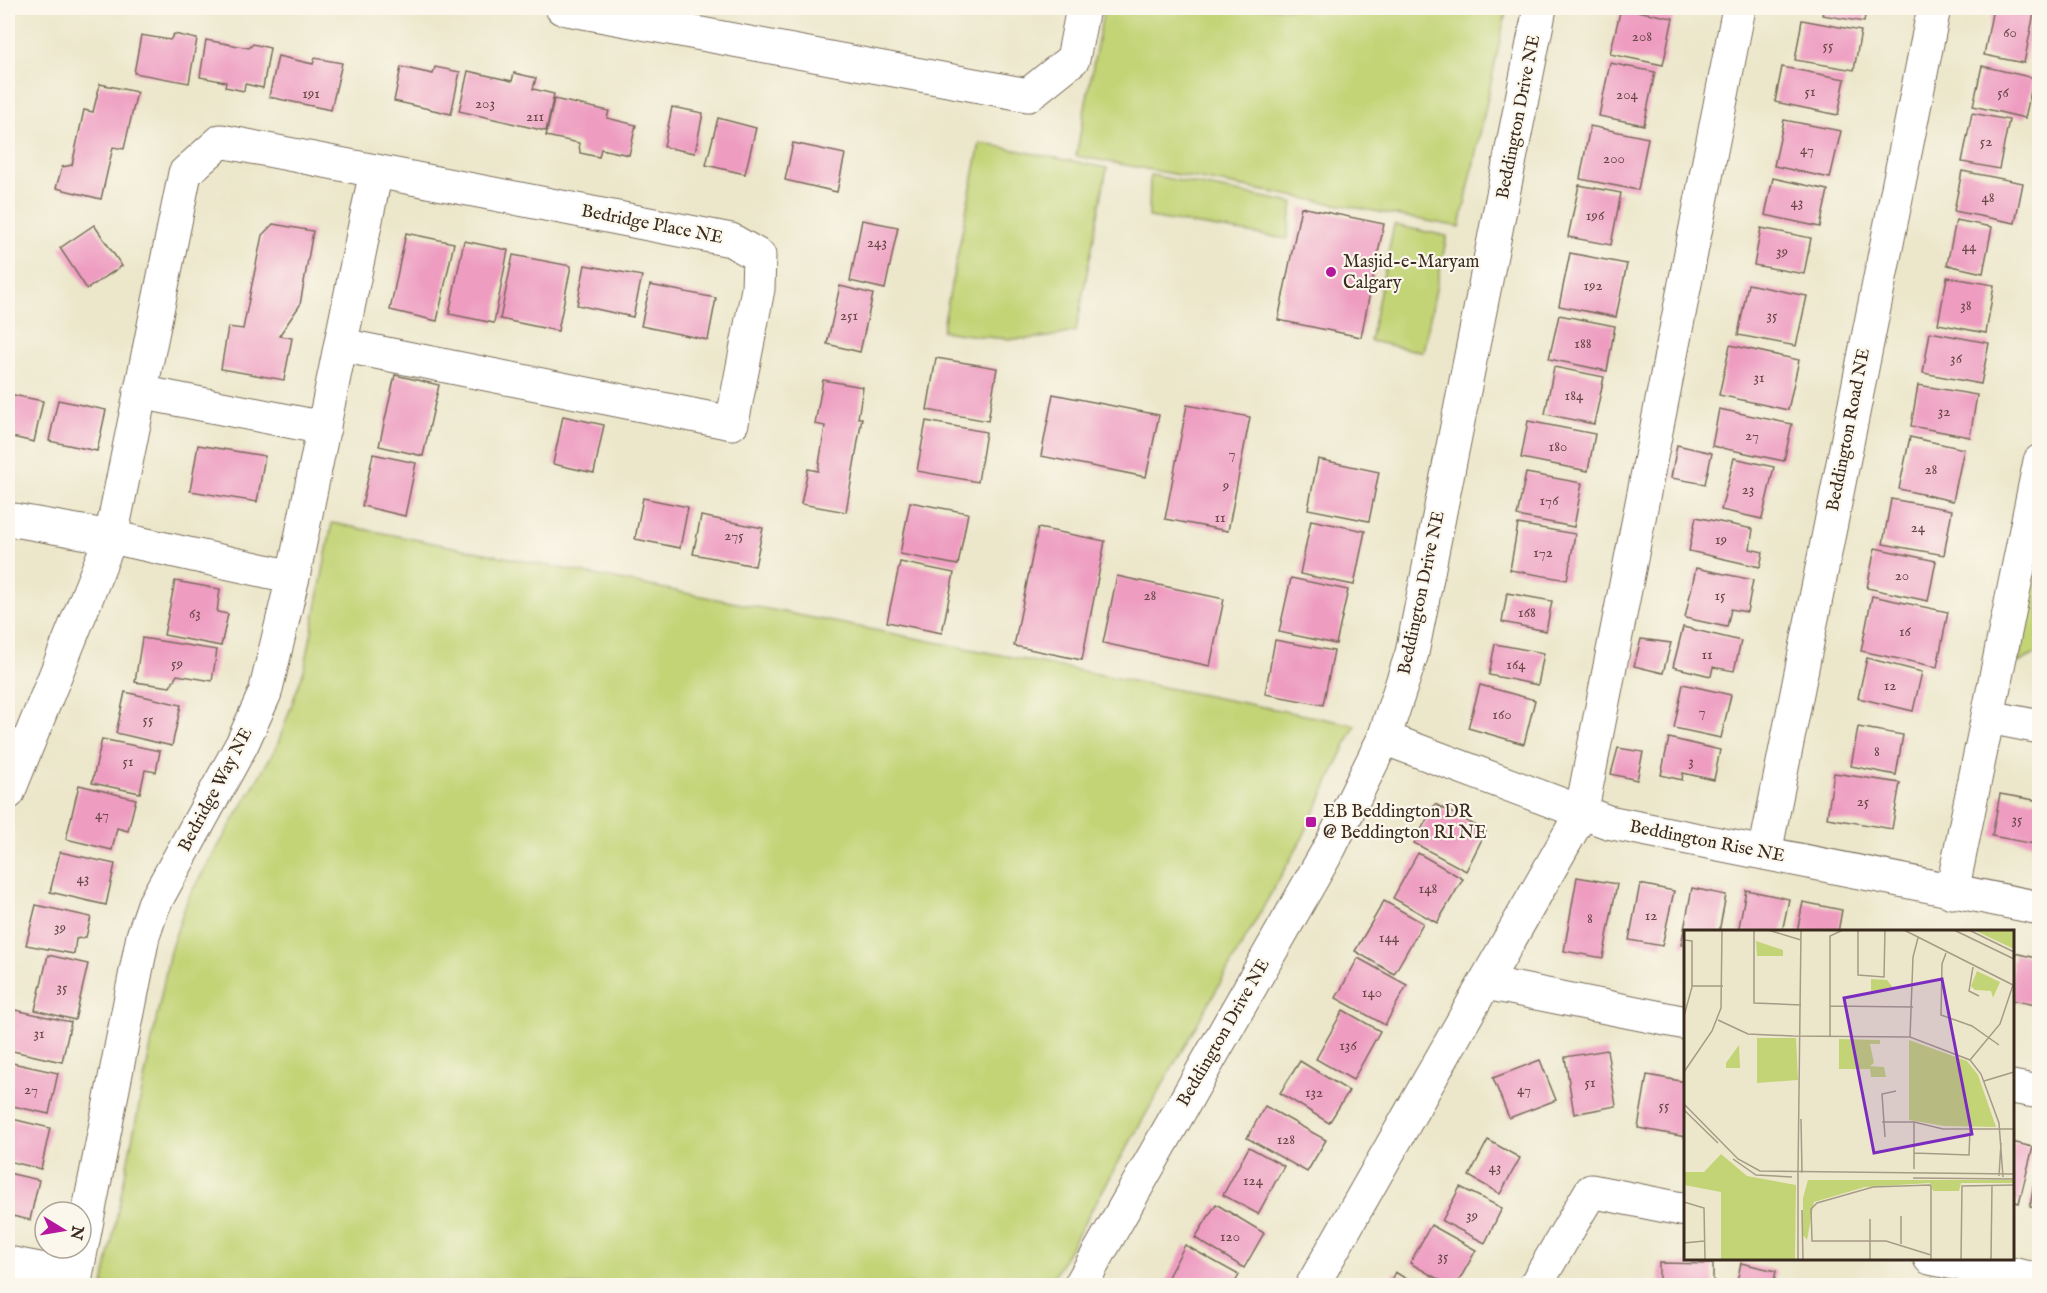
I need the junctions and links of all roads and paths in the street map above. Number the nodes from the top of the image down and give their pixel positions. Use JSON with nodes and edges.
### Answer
{"nodes":[{"id":1,"x":561,"y":8,"type":"edge"},
{"id":2,"x":1083,"y":8,"type":"edge"},
{"id":3,"x":1540,"y":8,"type":"edge"},
{"id":4,"x":1739,"y":8,"type":"edge"},
{"id":5,"x":1934,"y":8,"type":"edge"},
{"id":6,"x":376,"y":171,"type":"junction"},
{"id":7,"x":341,"y":345,"type":"junction"},
{"id":8,"x":140,"y":392,"type":"junction"},
{"id":9,"x":324,"y":428,"type":"junction"},
{"id":10,"x":2040,"y":461,"type":"edge"},
{"id":11,"x":8,"y":519,"type":"edge"},
{"id":12,"x":111,"y":537,"type":"junction"},
{"id":13,"x":293,"y":577,"type":"junction"},
{"id":14,"x":1989,"y":717,"type":"junction"},
{"id":15,"x":2040,"y":727,"type":"edge"},
{"id":16,"x":1384,"y":738,"type":"junction"},
{"id":17,"x":8,"y":793,"type":"edge"},
{"id":18,"x":1581,"y":813,"type":"junction"},
{"id":19,"x":1765,"y":853,"type":"junction"},
{"id":20,"x":1952,"y":892,"type":"junction"},
{"id":21,"x":2040,"y":908,"type":"edge"},
{"id":22,"x":1486,"y":983,"type":"junction"},
{"id":23,"x":1684,"y":1023,"type":"edge"},
{"id":24,"x":2014,"y":1087,"type":"edge"},
{"id":25,"x":2040,"y":1092,"type":"edge"},
{"id":26,"x":1684,"y":1210,"type":"edge"},
{"id":27,"x":1940,"y":1260,"type":"edge"},
{"id":28,"x":8,"y":1263,"type":"edge"},
{"id":29,"x":2040,"y":1280,"type":"edge"},
{"id":30,"x":75,"y":1281,"type":"edge"},
{"id":31,"x":1080,"y":1286,"type":"edge"},
{"id":32,"x":1312,"y":1286,"type":"edge"},
{"id":33,"x":1535,"y":1286,"type":"edge"}],
"edges":[{"from":1,"to":2,"type":"street"},
{"from":3,"to":16,"type":"street","name":"Beddington Drive NE"},
{"from":4,"to":18,"type":"street"},
{"from":5,"to":19,"type":"street","name":"Beddington Road NE"},
{"from":6,"to":7,"type":"street"},
{"from":6,"to":7,"type":"street","name":"Bedridge Place NE"},
{"from":6,"to":8,"type":"street","name":"Bedridge Place NE"},
{"from":7,"to":9,"type":"street"},
{"from":8,"to":9,"type":"street"},
{"from":8,"to":12,"type":"street"},
{"from":9,"to":13,"type":"street"},
{"from":10,"to":14,"type":"street"},
{"from":11,"to":12,"type":"street"},
{"from":12,"to":13,"type":"street"},
{"from":12,"to":17,"type":"street"},
{"from":13,"to":30,"type":"street","name":"Bedridge Way NE"},
{"from":14,"to":15,"type":"street"},
{"from":14,"to":20,"type":"street"},
{"from":16,"to":18,"type":"street","name":"Beddington Rise NE"},
{"from":16,"to":31,"type":"street","name":"Beddington Drive NE"},
{"from":18,"to":19,"type":"street","name":"Beddington Rise NE"},
{"from":18,"to":22,"type":"street"},
{"from":19,"to":20,"type":"street","name":"Beddington Rise NE"},
{"from":20,"to":21,"type":"street","name":"Beddington Rise NE"},
{"from":22,"to":23,"type":"street"},
{"from":22,"to":32,"type":"street"},
{"from":24,"to":25,"type":"street"},
{"from":26,"to":33,"type":"street"},
{"from":27,"to":29,"type":"street"},
{"from":28,"to":30,"type":"street"}]}
